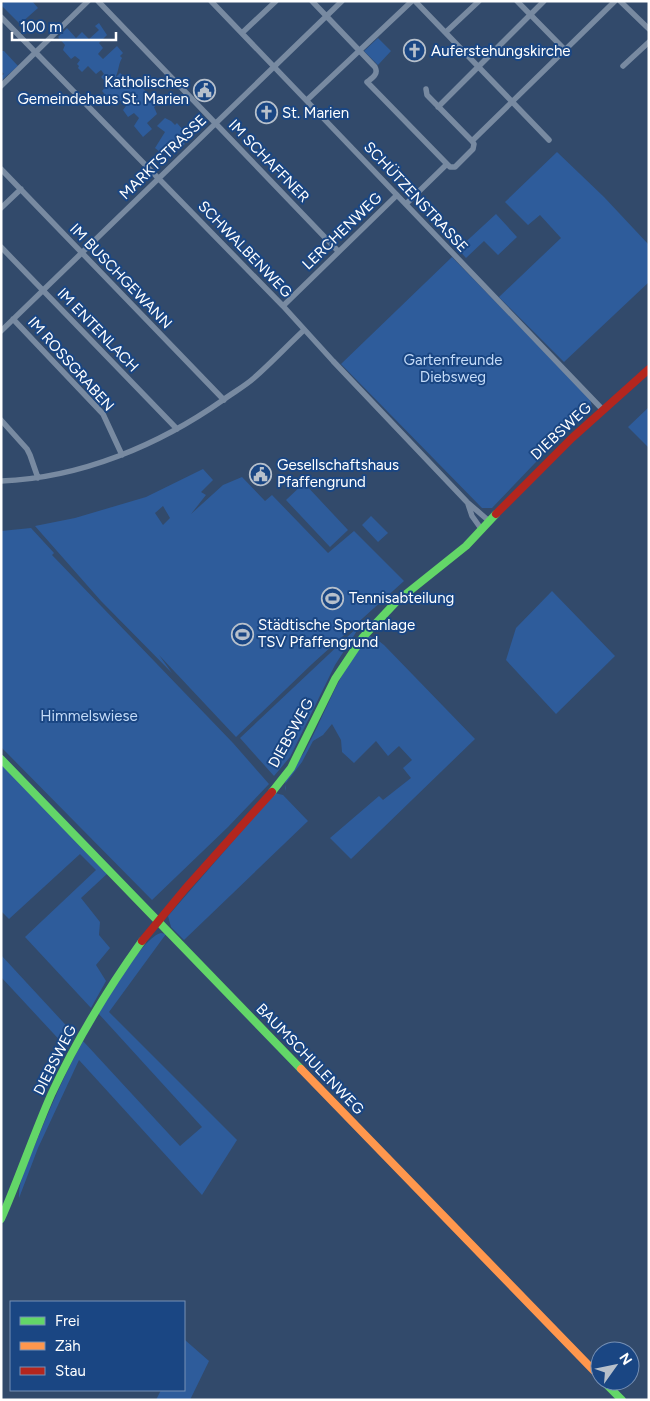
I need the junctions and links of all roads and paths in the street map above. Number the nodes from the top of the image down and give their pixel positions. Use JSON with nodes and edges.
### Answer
{"nodes":[{"id":1,"x":88,"y":1,"type":"edge"},
{"id":2,"x":98,"y":1,"type":"edge"},
{"id":3,"x":211,"y":1,"type":"edge"},
{"id":4,"x":276,"y":1,"type":"edge"},
{"id":5,"x":312,"y":1,"type":"edge"},
{"id":6,"x":342,"y":1,"type":"edge"},
{"id":7,"x":413,"y":1,"type":"edge"},
{"id":8,"x":479,"y":1,"type":"edge"},
{"id":9,"x":517,"y":1,"type":"edge"},
{"id":10,"x":544,"y":1,"type":"edge"},
{"id":11,"x":615,"y":1,"type":"edge"},
{"id":12,"x":620,"y":1,"type":"edge"},
{"id":13,"x":530,"y":15,"type":"junction"},
{"id":14,"x":1,"y":16,"type":"edge"},
{"id":15,"x":326,"y":16,"type":"junction"},
{"id":16,"x":649,"y":29,"type":"edge"},
{"id":17,"x":446,"y":32,"type":"junction"},
{"id":18,"x":242,"y":33,"type":"junction"},
{"id":19,"x":649,"y":42,"type":"edge"},
{"id":20,"x":360,"y":50,"type":"junction"},
{"id":21,"x":565,"y":50,"type":"junction"},
{"id":22,"x":36,"y":53,"type":"junction"},
{"id":23,"x":274,"y":66,"type":"junction"},
{"id":24,"x":478,"y":66,"type":"junction"},
{"id":25,"x":623,"y":66,"type":"dead end"},
{"id":26,"x":1,"y":86,"type":"edge"},
{"id":27,"x":426,"y":89,"type":"dead end"},
{"id":28,"x":308,"y":100,"type":"junction"},
{"id":29,"x":512,"y":101,"type":"junction"},
{"id":30,"x":438,"y":107,"type":"junction"},
{"id":31,"x":216,"y":123,"type":"junction"},
{"id":32,"x":550,"y":140,"type":"dead end"},
{"id":33,"x":472,"y":141,"type":"junction"},
{"id":34,"x":447,"y":164,"type":"junction"},
{"id":35,"x":1,"y":169,"type":"edge"},
{"id":36,"x":158,"y":178,"type":"junction"},
{"id":37,"x":21,"y":189,"type":"junction"},
{"id":38,"x":397,"y":195,"type":"junction"},
{"id":39,"x":406,"y":204,"type":"junction"},
{"id":40,"x":1,"y":208,"type":"edge"},
{"id":41,"x":1,"y":247,"type":"edge"},
{"id":42,"x":338,"y":251,"type":"junction"},
{"id":43,"x":82,"y":252,"type":"junction"},
{"id":44,"x":43,"y":290,"type":"junction"},
{"id":45,"x":282,"y":306,"type":"junction"},
{"id":46,"x":13,"y":319,"type":"junction"},
{"id":47,"x":304,"y":330,"type":"junction"},
{"id":48,"x":1,"y":331,"type":"edge"},
{"id":49,"x":649,"y":368,"type":"edge"},
{"id":50,"x":224,"y":400,"type":"junction"},
{"id":51,"x":603,"y":410,"type":"junction"},
{"id":52,"x":1,"y":420,"type":"edge"},
{"id":53,"x":177,"y":430,"type":"junction"},
{"id":54,"x":122,"y":455,"type":"junction"},
{"id":55,"x":38,"y":478,"type":"junction"},
{"id":56,"x":1,"y":481,"type":"edge"},
{"id":57,"x":467,"y":502,"type":"junction"},
{"id":58,"x":487,"y":519,"type":"junction"},
{"id":59,"x":482,"y":530,"type":"junction"},
{"id":60,"x":1,"y":759,"type":"edge"},
{"id":61,"x":157,"y":920,"type":"junction"},
{"id":62,"x":1,"y":1219,"type":"edge"},
{"id":63,"x":590,"y":1368,"type":"edge"},
{"id":64,"x":613,"y":1391,"type":"edge"},
{"id":65,"x":622,"y":1400,"type":"edge"}],
"edges":[{"from":1,"to":22,"type":"street"},
{"from":2,"to":31,"type":"street","name":"IM SCHAFFNER"},
{"from":3,"to":18,"type":"street","name":"SCHÜTZENSTRASSE"},
{"from":4,"to":18,"type":"street"},
{"from":5,"to":15,"type":"street"},
{"from":6,"to":15,"type":"street","name":"MARKTSTRASSE"},
{"from":7,"to":17,"type":"street"},
{"from":7,"to":20,"type":"street"},
{"from":8,"to":17,"type":"street"},
{"from":9,"to":13,"type":"street"},
{"from":10,"to":13,"type":"street"},
{"from":11,"to":21,"type":"street"},
{"from":12,"to":16,"type":"street"},
{"from":13,"to":21,"type":"street"},
{"from":13,"to":24,"type":"street"},
{"from":14,"to":22,"type":"street","name":"SCHWALBENWEG"},
{"from":15,"to":20,"type":"street"},
{"from":15,"to":23,"type":"street","name":"MARKTSTRASSE"},
{"from":17,"to":24,"type":"street"},
{"from":18,"to":23,"type":"street","name":"SCHÜTZENSTRASSE"},
{"from":19,"to":25,"type":"street"},
{"from":20,"to":28,"type":"street"},
{"from":20,"to":34,"type":"street"},
{"from":21,"to":29,"type":"street"},
{"from":22,"to":26,"type":"street"},
{"from":22,"to":36,"type":"street","name":"SCHWALBENWEG"},
{"from":23,"to":28,"type":"street","name":"SCHÜTZENSTRASSE"},
{"from":23,"to":31,"type":"street","name":"MARKTSTRASSE"},
{"from":24,"to":29,"type":"street"},
{"from":24,"to":30,"type":"street"},
{"from":27,"to":30,"type":"street"},
{"from":28,"to":38,"type":"street","name":"SCHÜTZENSTRASSE"},
{"from":29,"to":32,"type":"street"},
{"from":29,"to":33,"type":"street"},
{"from":30,"to":33,"type":"street"},
{"from":31,"to":36,"type":"street","name":"MARKTSTRASSE"},
{"from":31,"to":42,"type":"street","name":"IM SCHAFFNER"},
{"from":33,"to":34,"type":"street"},
{"from":34,"to":39,"type":"street"},
{"from":35,"to":37,"type":"street","name":"IM BUSCHGEWANN"},
{"from":36,"to":43,"type":"street","name":"MARKTSTRASSE"},
{"from":36,"to":45,"type":"street","name":"SCHWALBENWEG"},
{"from":37,"to":40,"type":"street"},
{"from":37,"to":43,"type":"street","name":"IM BUSCHGEWANN"},
{"from":38,"to":39,"type":"street","name":"SCHÜTZENSTRASSE"},
{"from":38,"to":42,"type":"street","name":"LERCHENWEG"},
{"from":39,"to":51,"type":"street","name":"SCHÜTZENSTRASSE"},
{"from":41,"to":44,"type":"street","name":"IM ENTENLACH"},
{"from":42,"to":45,"type":"street","name":"LERCHENWEG"},
{"from":43,"to":44,"type":"street","name":"MARKTSTRASSE"},
{"from":43,"to":50,"type":"street","name":"IM BUSCHGEWANN"},
{"from":44,"to":46,"type":"street","name":"MARKTSTRASSE"},
{"from":44,"to":53,"type":"street","name":"IM ENTENLACH"},
{"from":45,"to":47,"type":"street","name":"SCHWALBENWEG"},
{"from":46,"to":48,"type":"street","name":"MARKTSTRASSE"},
{"from":46,"to":54,"type":"street","name":"IM ROSSGRABEN"},
{"from":47,"to":50,"type":"street"},
{"from":47,"to":57,"type":"street","name":"SCHWALBENWEG"},
{"from":49,"to":51,"type":"main road","name":"DIEBSWEG"},
{"from":50,"to":53,"type":"street"},
{"from":51,"to":58,"type":"main road","name":"DIEBSWEG"},
{"from":52,"to":55,"type":"street"},
{"from":53,"to":54,"type":"street"},
{"from":54,"to":55,"type":"street"},
{"from":55,"to":56,"type":"street"},
{"from":57,"to":58,"type":"street","name":"SCHWALBENWEG"},
{"from":57,"to":59,"type":"street","name":"SCHWALBENWEG"},
{"from":58,"to":59,"type":"main road","name":"DIEBSWEG"},
{"from":59,"to":61,"type":"main road","name":"DIEBSWEG"},
{"from":60,"to":61,"type":"main road","name":"BAUMSCHULENWEG"},
{"from":61,"to":62,"type":"main road","name":"DIEBSWEG"},
{"from":61,"to":63,"type":"main road","name":"BAUMSCHULENWEG"},
{"from":64,"to":65,"type":"main road"}]}
